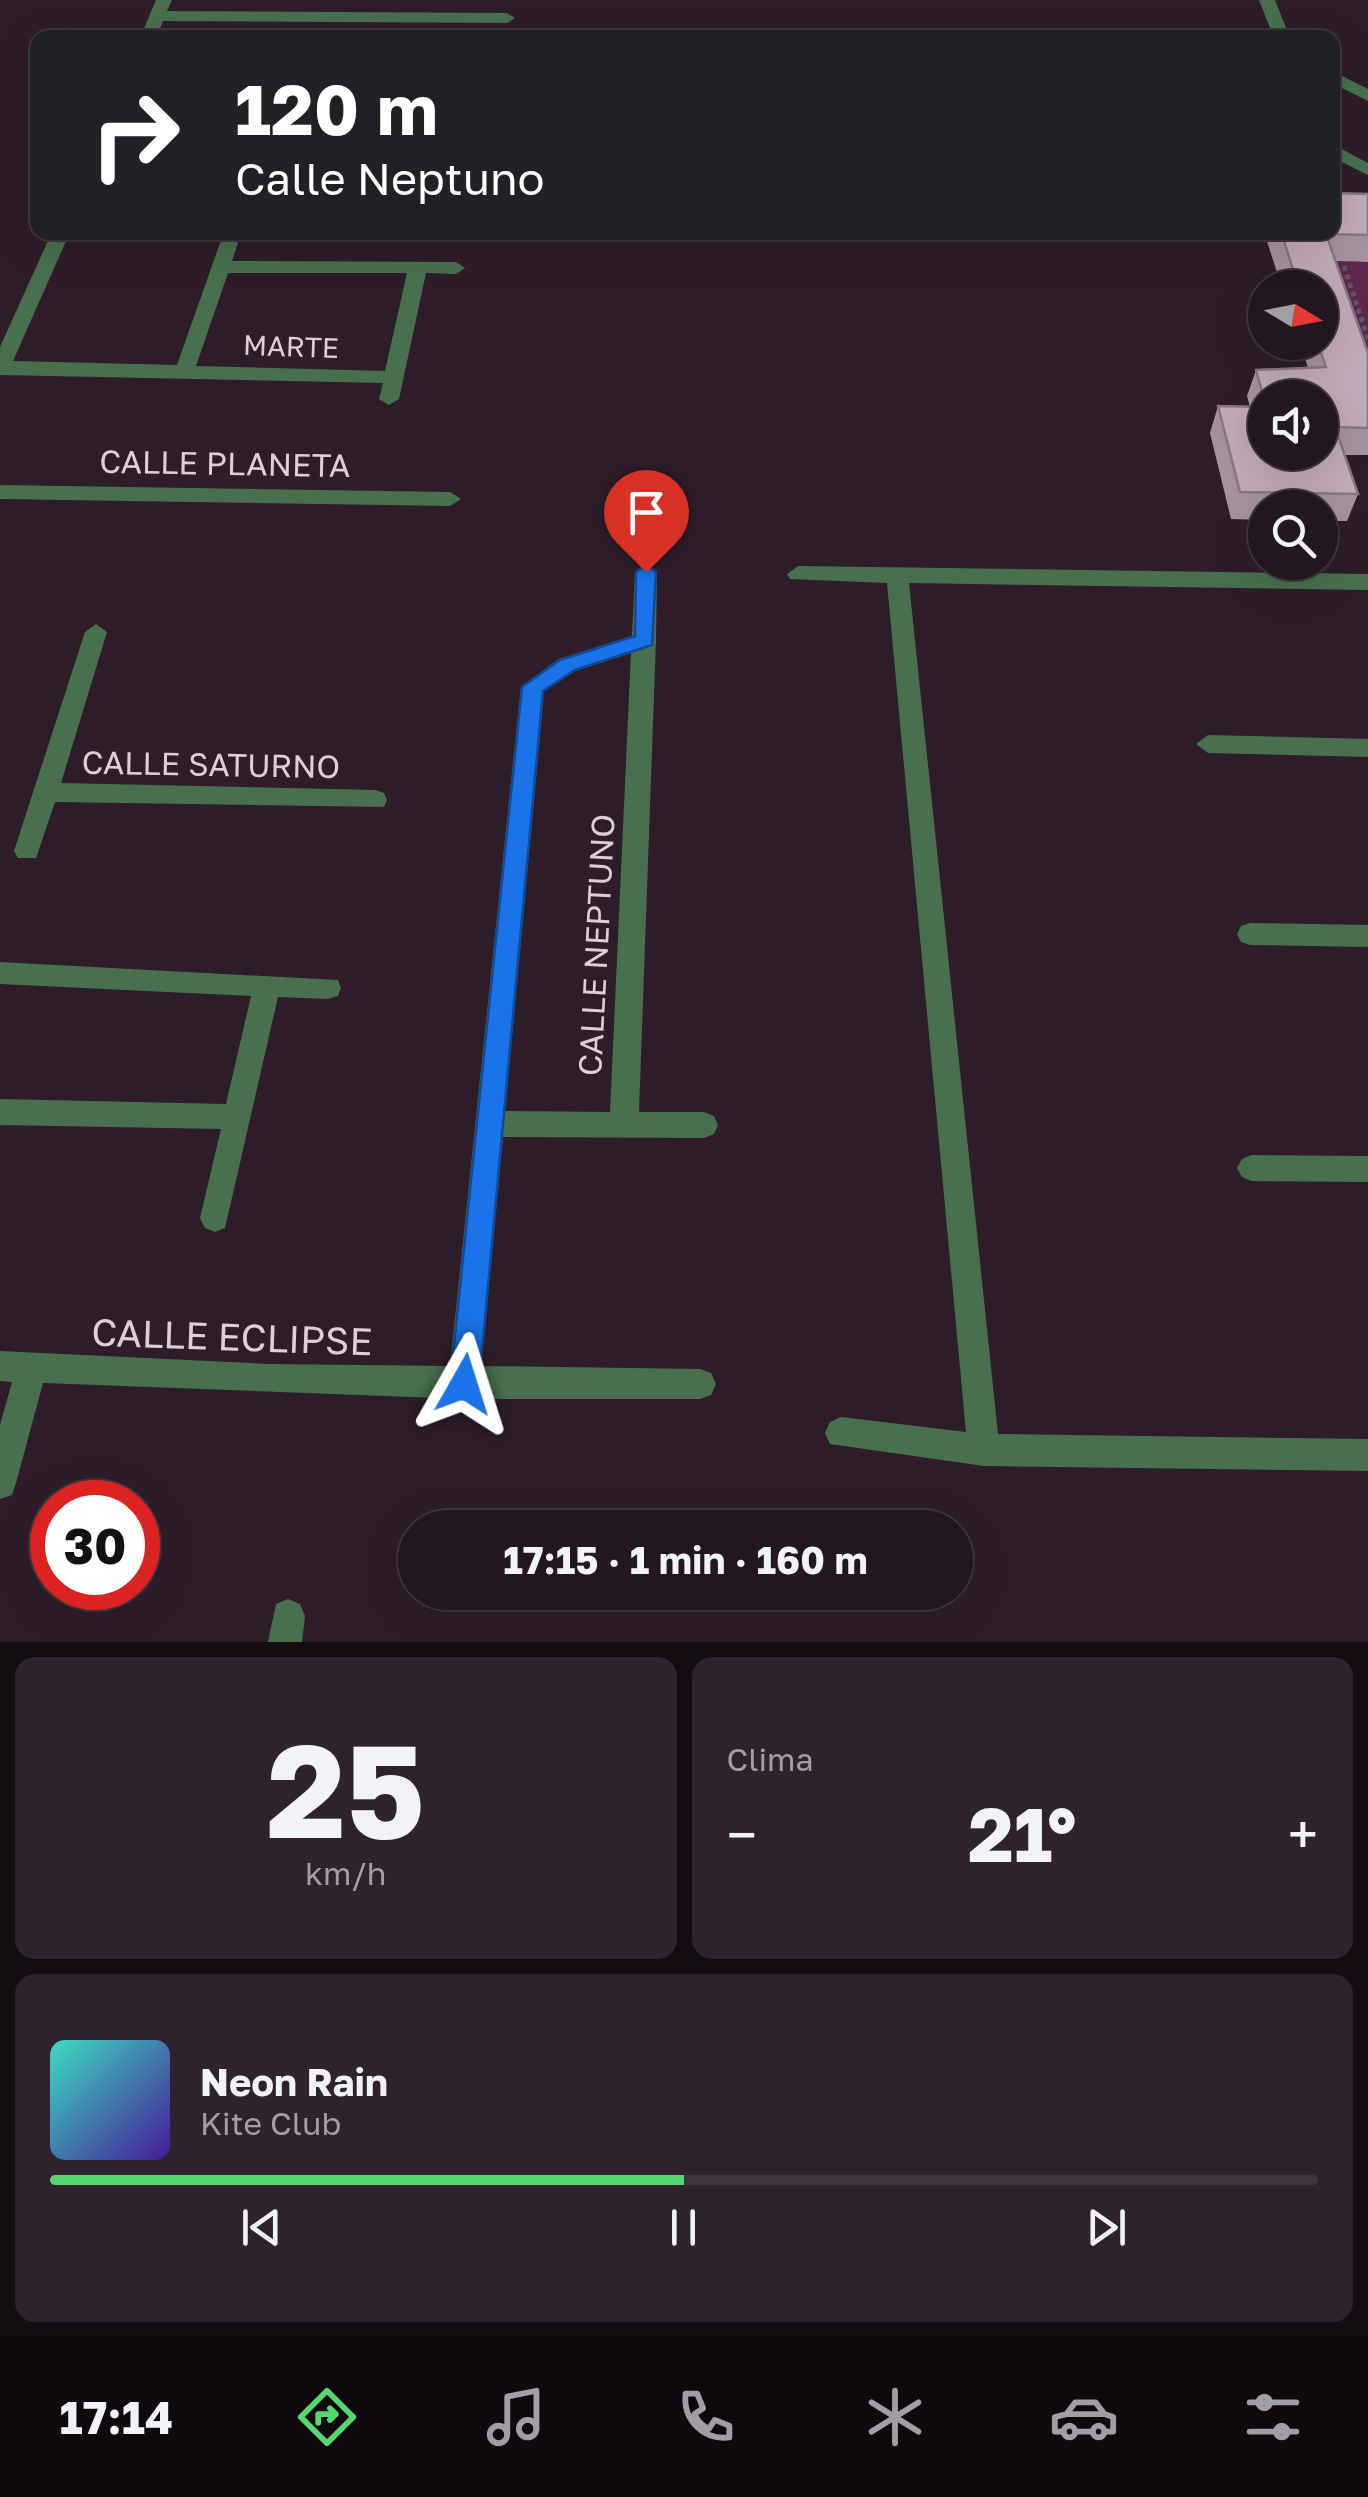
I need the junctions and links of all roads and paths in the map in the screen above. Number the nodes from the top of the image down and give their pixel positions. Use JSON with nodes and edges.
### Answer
{"nodes":[{"id":1,"x":1268,"y":0,"type":"edge"},
{"id":2,"x":161,"y":8,"type":"edge"},
{"id":3,"x":507,"y":18,"type":"dead end"},
{"id":4,"x":1279,"y":30,"type":"edge"},
{"id":5,"x":1340,"y":80,"type":"edge"},
{"id":6,"x":1368,"y":96,"type":"edge"},
{"id":7,"x":1340,"y":154,"type":"edge"},
{"id":8,"x":1368,"y":170,"type":"edge"},
{"id":9,"x":57,"y":240,"type":"edge"},
{"id":10,"x":228,"y":243,"type":"dead end"},
{"id":11,"x":1344,"y":266,"type":"dead end"},
{"id":12,"x":222,"y":267,"type":"junction"},
{"id":13,"x":418,"y":268,"type":"junction"},
{"id":14,"x":456,"y":268,"type":"dead end"},
{"id":15,"x":1368,"y":339,"type":"edge"},
{"id":16,"x":0,"y":368,"type":"edge"},
{"id":17,"x":185,"y":370,"type":"junction"},
{"id":18,"x":395,"y":377,"type":"junction"},
{"id":19,"x":389,"y":399,"type":"dead end"},
{"id":20,"x":0,"y":492,"type":"edge"},
{"id":21,"x":450,"y":498,"type":"dead end"},
{"id":22,"x":646,"y":572,"type":"dead end"},
{"id":23,"x":798,"y":574,"type":"dead end"},
{"id":24,"x":897,"y":576,"type":"junction"},
{"id":25,"x":1368,"y":582,"type":"edge"},
{"id":26,"x":96,"y":632,"type":"dead end"},
{"id":27,"x":645,"y":640,"type":"junction"},
{"id":28,"x":1208,"y":744,"type":"dead end"},
{"id":29,"x":1368,"y":748,"type":"edge"},
{"id":30,"x":46,"y":792,"type":"junction"},
{"id":31,"x":374,"y":800,"type":"dead end"},
{"id":32,"x":27,"y":852,"type":"dead end"},
{"id":33,"x":1250,"y":934,"type":"dead end"},
{"id":34,"x":1368,"y":936,"type":"edge"},
{"id":35,"x":0,"y":973,"type":"edge"},
{"id":36,"x":267,"y":985,"type":"junction"},
{"id":37,"x":328,"y":988,"type":"dead end"},
{"id":38,"x":0,"y":1112,"type":"edge"},
{"id":39,"x":624,"y":1122,"type":"junction"},
{"id":40,"x":492,"y":1124,"type":"junction"},
{"id":41,"x":704,"y":1125,"type":"dead end"},
{"id":42,"x":235,"y":1130,"type":"junction"},
{"id":43,"x":1252,"y":1168,"type":"dead end"},
{"id":44,"x":1368,"y":1170,"type":"edge"},
{"id":45,"x":215,"y":1218,"type":"dead end"},
{"id":46,"x":16,"y":1367,"type":"edge"},
{"id":47,"x":464,"y":1384,"type":"junction"},
{"id":48,"x":700,"y":1384,"type":"dead end"},
{"id":49,"x":841,"y":1432,"type":"dead end"},
{"id":50,"x":984,"y":1450,"type":"junction"},
{"id":51,"x":1368,"y":1456,"type":"edge"},
{"id":52,"x":0,"y":1483,"type":"edge"}],
"edges":[{"from":1,"to":4,"type":"street"},
{"from":2,"to":3,"type":"street"},
{"from":5,"to":6,"type":"street"},
{"from":7,"to":8,"type":"street"},
{"from":9,"to":16,"type":"street"},
{"from":10,"to":12,"type":"street","name":"MARTE"},
{"from":11,"to":15,"type":"path"},
{"from":12,"to":13,"type":"street"},
{"from":12,"to":17,"type":"street","name":"MARTE"},
{"from":13,"to":14,"type":"street"},
{"from":13,"to":18,"type":"street"},
{"from":16,"to":17,"type":"street","name":"MARTE"},
{"from":17,"to":18,"type":"street","name":"MARTE"},
{"from":18,"to":19,"type":"street"},
{"from":20,"to":21,"type":"street","name":"CALLE PLANETA"},
{"from":22,"to":27,"type":"street","name":"CALLE NEPTUNO"},
{"from":23,"to":24,"type":"street"},
{"from":24,"to":25,"type":"street"},
{"from":24,"to":50,"type":"street"},
{"from":26,"to":30,"type":"street","name":"CALLE SATURNO"},
{"from":27,"to":39,"type":"street","name":"CALLE NEPTUNO"},
{"from":27,"to":40,"type":"street"},
{"from":28,"to":29,"type":"street"},
{"from":30,"to":31,"type":"street","name":"CALLE SATURNO"},
{"from":30,"to":32,"type":"street","name":"CALLE SATURNO"},
{"from":33,"to":34,"type":"street"},
{"from":35,"to":36,"type":"street"},
{"from":36,"to":37,"type":"street"},
{"from":36,"to":42,"type":"street"},
{"from":38,"to":42,"type":"street"},
{"from":39,"to":40,"type":"street","name":"CALLE NEPTUNO"},
{"from":39,"to":41,"type":"street"},
{"from":40,"to":47,"type":"street"},
{"from":42,"to":45,"type":"street"},
{"from":43,"to":44,"type":"street"},
{"from":46,"to":47,"type":"street","name":"CALLE ECLIPSE"},
{"from":46,"to":52,"type":"street"},
{"from":47,"to":48,"type":"street","name":"CALLE ECLIPSE"},
{"from":49,"to":50,"type":"street"},
{"from":50,"to":51,"type":"street"}]}
